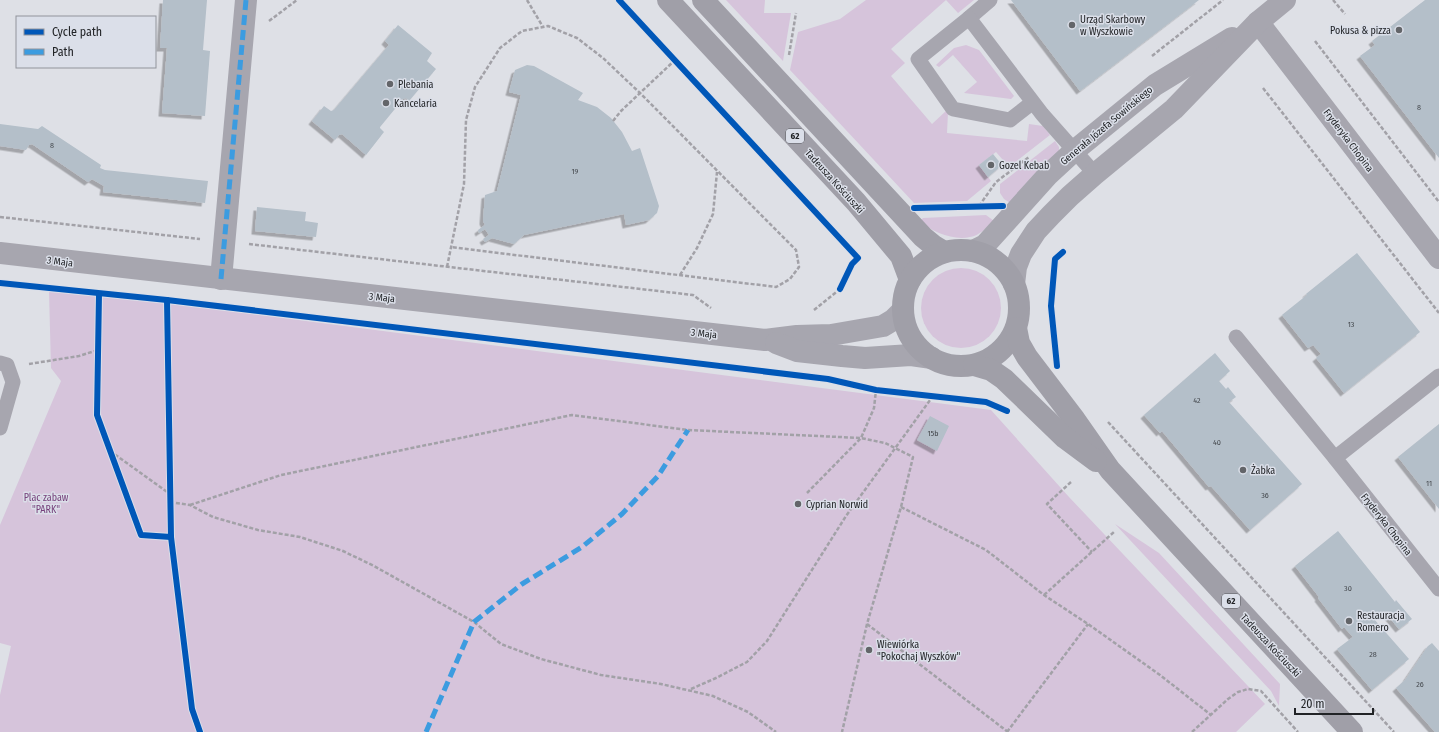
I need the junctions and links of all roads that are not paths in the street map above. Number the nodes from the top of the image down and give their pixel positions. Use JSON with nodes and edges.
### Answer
{"nodes":[{"id":1,"x":246,"y":0,"type":"edge"},
{"id":2,"x":668,"y":0,"type":"edge"},
{"id":3,"x":703,"y":0,"type":"edge"},
{"id":4,"x":990,"y":0,"type":"edge"},
{"id":5,"x":1285,"y":0,"type":"edge"},
{"id":6,"x":969,"y":18,"type":"junction"},
{"id":7,"x":1258,"y":22,"type":"junction"},
{"id":8,"x":1033,"y":102,"type":"junction"},
{"id":9,"x":1074,"y":151,"type":"junction"},
{"id":10,"x":1096,"y":174,"type":"junction"},
{"id":11,"x":973,"y":251,"type":"junction"},
{"id":12,"x":944,"y":252,"type":"junction"},
{"id":13,"x":0,"y":254,"type":"edge"},
{"id":14,"x":1439,"y":258,"type":"edge"},
{"id":15,"x":221,"y":279,"type":"junction"},
{"id":16,"x":910,"y":280,"type":"junction"},
{"id":17,"x":1014,"y":284,"type":"junction"},
{"id":18,"x":903,"y":310,"type":"junction"},
{"id":19,"x":1016,"y":328,"type":"junction"},
{"id":20,"x":1236,"y":337,"type":"dead end"},
{"id":21,"x":765,"y":340,"type":"junction"},
{"id":22,"x":932,"y":358,"type":"junction"},
{"id":23,"x":0,"y":363,"type":"edge"},
{"id":24,"x":974,"y":365,"type":"junction"},
{"id":25,"x":1439,"y":376,"type":"edge"},
{"id":26,"x":0,"y":428,"type":"edge"},
{"id":27,"x":1335,"y":458,"type":"junction"},
{"id":28,"x":1110,"y":470,"type":"junction"},
{"id":29,"x":1439,"y":589,"type":"edge"},
{"id":30,"x":1352,"y":732,"type":"edge"}],
"edges":[{"from":1,"to":15,"type":"street"},
{"from":2,"to":16,"type":"main road","name":"Tadeusza Kościuszki","number":"62"},
{"from":3,"to":12,"type":"main road","number":"62"},
{"from":4,"to":6,"type":"lane"},
{"from":5,"to":7,"type":"street","name":"Generała Józefa Sowińskiego"},
{"from":6,"to":8,"type":"lane"},
{"from":6,"to":8,"type":"lane"},
{"from":7,"to":9,"type":"street","name":"Generała Józefa Sowińskiego"},
{"from":7,"to":10,"type":"street","name":"Generała Józefa Sowińskiego"},
{"from":7,"to":14,"type":"street","name":"Fryderyka Chopina"},
{"from":8,"to":9,"type":"lane"},
{"from":9,"to":10,"type":"lane"},
{"from":9,"to":11,"type":"street","name":"Generała Józefa Sowińskiego"},
{"from":10,"to":17,"type":"street","name":"Generała Józefa Sowińskiego"},
{"from":11,"to":12,"type":"main road"},
{"from":11,"to":17,"type":"main road"},
{"from":12,"to":16,"type":"main road"},
{"from":13,"to":15,"type":"street","name":"3 Maja"},
{"from":15,"to":21,"type":"street","name":"3 Maja"},
{"from":16,"to":18,"type":"main road"},
{"from":17,"to":19,"type":"main road"},
{"from":18,"to":21,"type":"street","name":"3 Maja"},
{"from":18,"to":22,"type":"main road"},
{"from":19,"to":24,"type":"main road"},
{"from":19,"to":28,"type":"main road","name":"Tadeusza Kościuszki","number":"62"},
{"from":20,"to":27,"type":"lane","name":"Fryderyka Chopina"},
{"from":21,"to":22,"type":"street","name":"3 Maja"},
{"from":22,"to":24,"type":"main road"},
{"from":23,"to":26,"type":"lane"},
{"from":24,"to":28,"type":"main road","name":"Tadeusza Kościuszki","number":"62"},
{"from":25,"to":27,"type":"lane"},
{"from":27,"to":29,"type":"lane","name":"Fryderyka Chopina"},
{"from":28,"to":30,"type":"main road","name":"Tadeusza Kościuszki","number":"62"}]}
